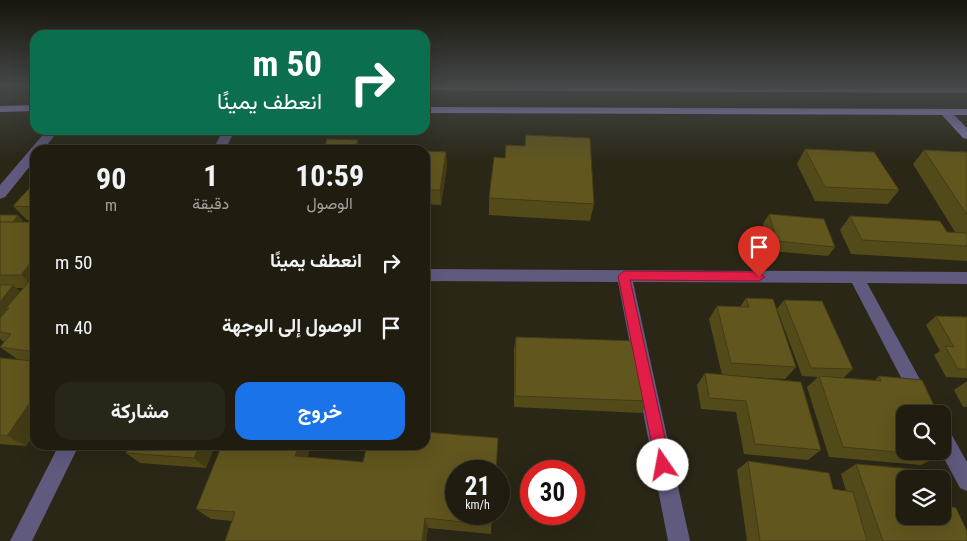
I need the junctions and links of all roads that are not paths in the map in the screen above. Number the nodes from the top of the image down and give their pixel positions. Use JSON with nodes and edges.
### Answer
{"nodes":[{"id":1,"x":489,"y":110,"type":"edge"},
{"id":2,"x":945,"y":112,"type":"junction"},
{"id":3,"x":967,"y":112,"type":"edge"},
{"id":4,"x":49,"y":135,"type":"edge"},
{"id":5,"x":967,"y":135,"type":"edge"},
{"id":6,"x":41,"y":145,"type":"edge"},
{"id":7,"x":30,"y":158,"type":"edge"},
{"id":8,"x":0,"y":194,"type":"edge"},
{"id":9,"x":430,"y":275,"type":"edge"},
{"id":10,"x":624,"y":276,"type":"junction"},
{"id":11,"x":856,"y":278,"type":"junction"},
{"id":12,"x":967,"y":278,"type":"edge"},
{"id":13,"x":925,"y":405,"type":"edge"},
{"id":14,"x":66,"y":450,"type":"edge"},
{"id":15,"x":951,"y":452,"type":"edge"},
{"id":16,"x":967,"y":481,"type":"edge"},
{"id":17,"x":21,"y":541,"type":"edge"},
{"id":18,"x":679,"y":541,"type":"edge"}],
"edges":[{"from":1,"to":2,"type":"main road"},
{"from":2,"to":3,"type":"main road"},
{"from":2,"to":5,"type":"street"},
{"from":4,"to":6,"type":"street"},
{"from":7,"to":8,"type":"street"},
{"from":9,"to":10,"type":"street"},
{"from":10,"to":11,"type":"street"},
{"from":10,"to":18,"type":"street"},
{"from":11,"to":12,"type":"street"},
{"from":11,"to":13,"type":"street"},
{"from":14,"to":17,"type":"street"},
{"from":15,"to":16,"type":"street"}]}
